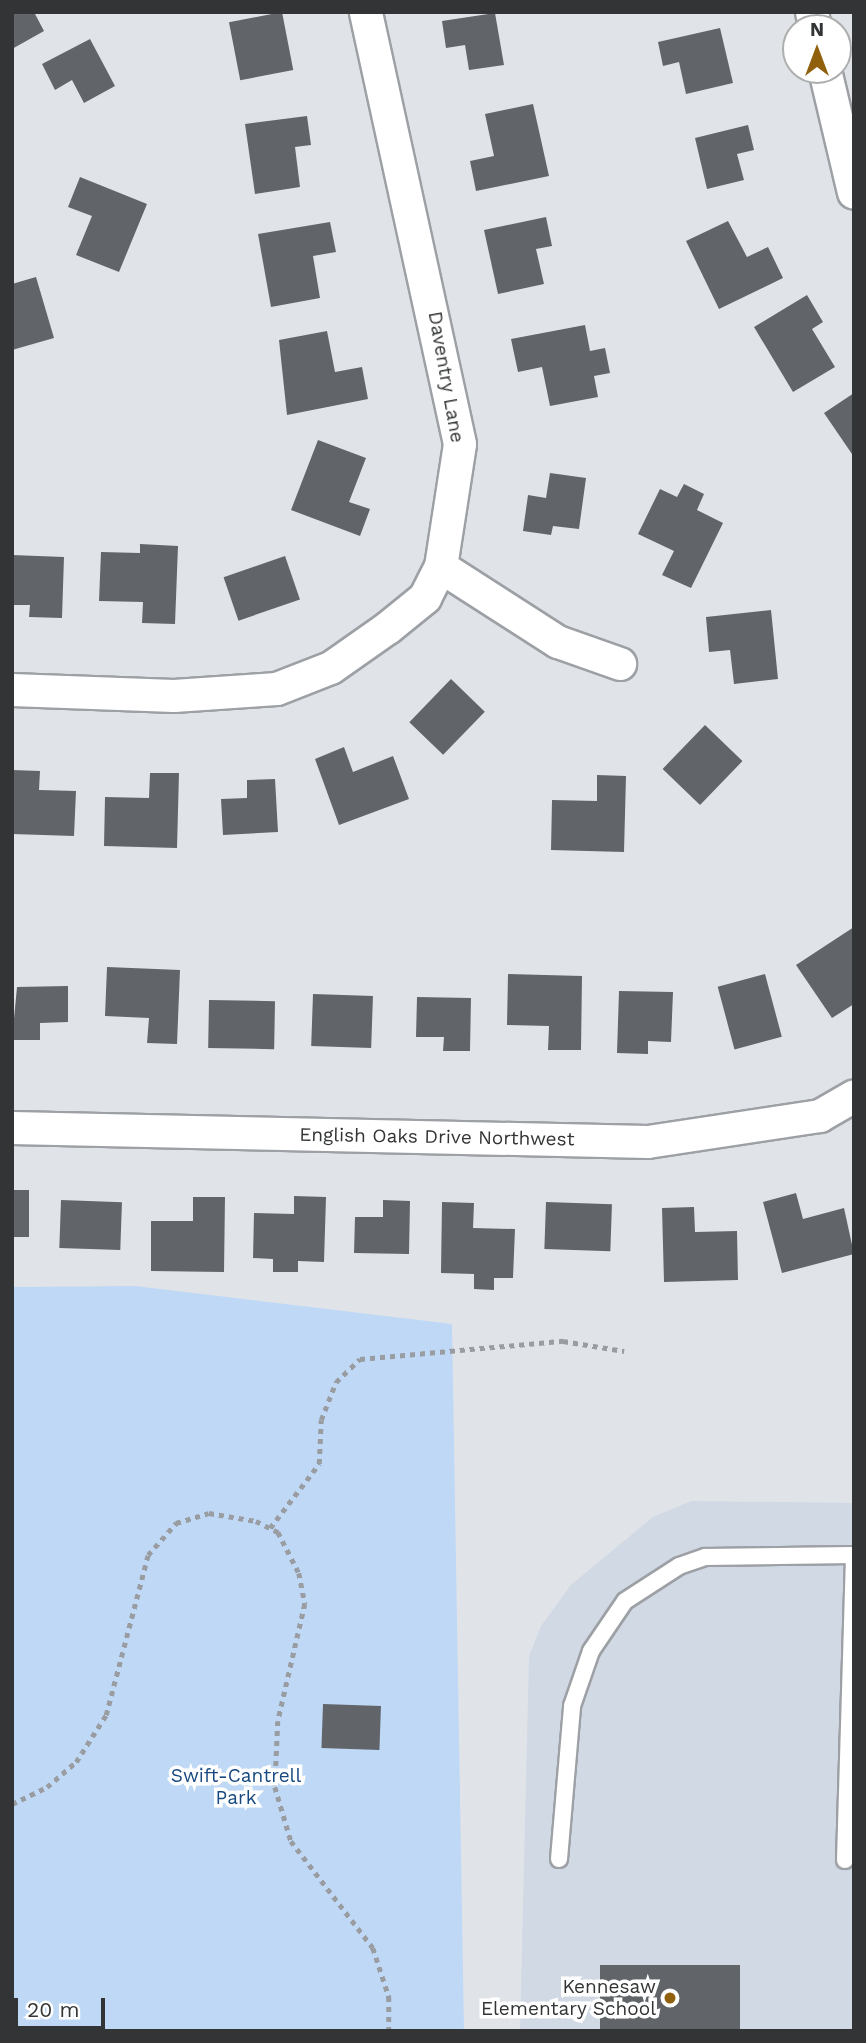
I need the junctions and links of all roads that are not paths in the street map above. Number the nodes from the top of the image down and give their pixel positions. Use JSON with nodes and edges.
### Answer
{"nodes":[{"id":1,"x":366,"y":12,"type":"edge"},
{"id":2,"x":828,"y":84,"type":"edge"},
{"id":3,"x":854,"y":193,"type":"edge"},
{"id":4,"x":442,"y":567,"type":"junction"},
{"id":5,"x":620,"y":664,"type":"dead end"},
{"id":6,"x":12,"y":690,"type":"edge"},
{"id":7,"x":854,"y":1096,"type":"edge"},
{"id":8,"x":12,"y":1128,"type":"edge"},
{"id":9,"x":854,"y":1556,"type":"edge"},
{"id":10,"x":559,"y":1859,"type":"dead end"},
{"id":11,"x":845,"y":1860,"type":"dead end"}],
"edges":[{"from":1,"to":4,"type":"street","name":"Daventry Lane"},
{"from":2,"to":3,"type":"street"},
{"from":4,"to":5,"type":"street"},
{"from":4,"to":6,"type":"street","name":"Daventry Lane"},
{"from":7,"to":8,"type":"street","name":"English Oaks Drive Northwest"},
{"from":9,"to":10,"type":"lane"},
{"from":9,"to":11,"type":"lane"}]}
